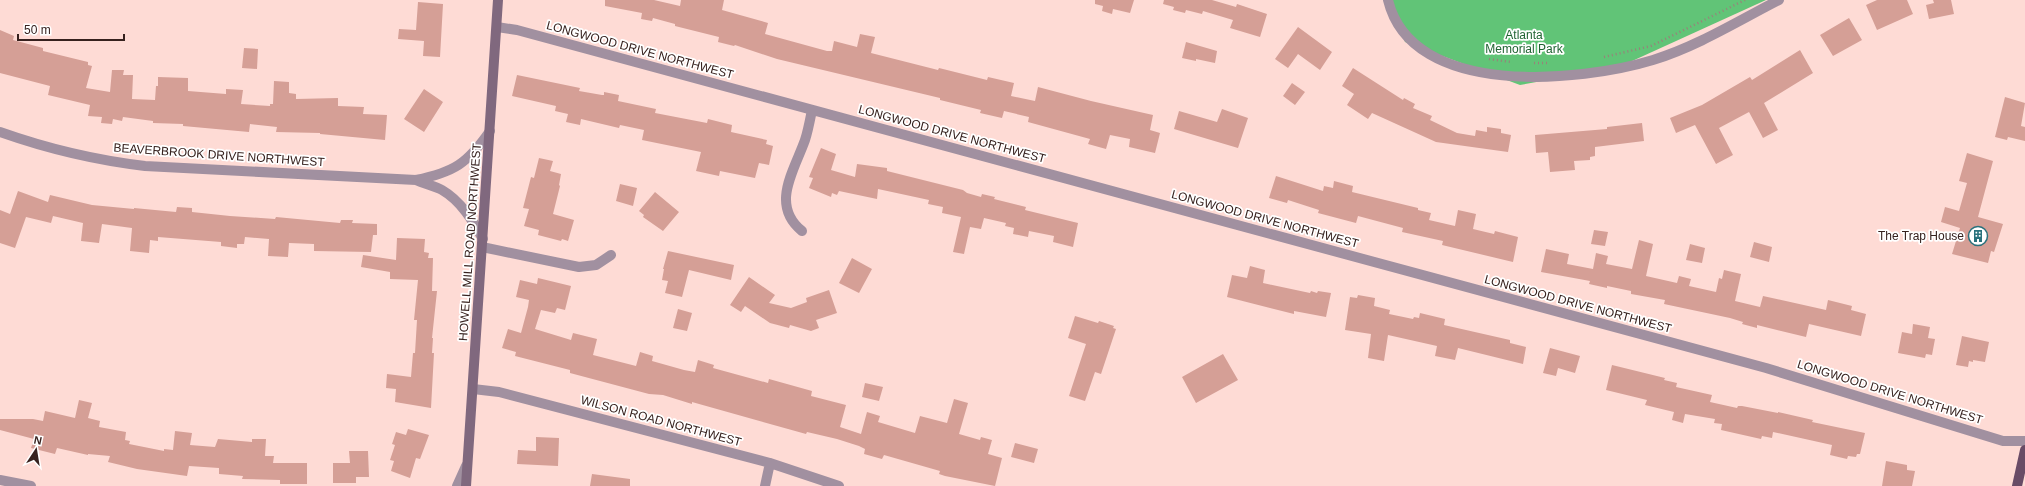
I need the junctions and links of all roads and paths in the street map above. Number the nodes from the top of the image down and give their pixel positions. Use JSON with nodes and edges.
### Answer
{"nodes":[{"id":1,"x":498,"y":0,"type":"edge"},
{"id":2,"x":1388,"y":0,"type":"edge"},
{"id":3,"x":1745,"y":0,"type":"edge"},
{"id":4,"x":1779,"y":0,"type":"edge"},
{"id":5,"x":497,"y":27,"type":"junction"},
{"id":6,"x":1482,"y":58,"type":"dead end"},
{"id":7,"x":1598,"y":59,"type":"dead end"},
{"id":8,"x":1517,"y":63,"type":"dead end"},
{"id":9,"x":1533,"y":63,"type":"dead end"},
{"id":10,"x":1557,"y":63,"type":"dead end"},
{"id":11,"x":812,"y":110,"type":"junction"},
{"id":12,"x":490,"y":131,"type":"junction"},
{"id":13,"x":0,"y":132,"type":"edge"},
{"id":14,"x":416,"y":180,"type":"junction"},
{"id":15,"x":802,"y":231,"type":"dead end"},
{"id":16,"x":483,"y":243,"type":"junction"},
{"id":17,"x":611,"y":255,"type":"dead end"},
{"id":18,"x":473,"y":389,"type":"junction"},
{"id":19,"x":2025,"y":441,"type":"edge"},
{"id":20,"x":2025,"y":450,"type":"edge"},
{"id":21,"x":467,"y":462,"type":"junction"},
{"id":22,"x":770,"y":463,"type":"junction"},
{"id":23,"x":0,"y":480,"type":"edge"},
{"id":24,"x":30,"y":486,"type":"edge"},
{"id":25,"x":457,"y":486,"type":"edge"},
{"id":26,"x":466,"y":486,"type":"edge"},
{"id":27,"x":765,"y":486,"type":"edge"},
{"id":28,"x":839,"y":486,"type":"edge"},
{"id":29,"x":2017,"y":486,"type":"edge"}],
"edges":[{"from":1,"to":5,"type":"main road","name":"HOWELL MILL ROAD NORTHWEST"},
{"from":2,"to":4,"type":"street"},
{"from":3,"to":7,"type":"path"},
{"from":5,"to":11,"type":"street","name":"LONGWOOD DRIVE NORTHWEST"},
{"from":5,"to":12,"type":"main road","name":"HOWELL MILL ROAD NORTHWEST"},
{"from":6,"to":8,"type":"path"},
{"from":9,"to":10,"type":"path"},
{"from":11,"to":15,"type":"street"},
{"from":11,"to":19,"type":"street","name":"LONGWOOD DRIVE NORTHWEST"},
{"from":12,"to":14,"type":"street","name":"BEAVERBROOK DRIVE NORTHWEST"},
{"from":12,"to":16,"type":"main road","name":"HOWELL MILL ROAD NORTHWEST"},
{"from":13,"to":14,"type":"street","name":"BEAVERBROOK DRIVE NORTHWEST"},
{"from":14,"to":16,"type":"street","name":"BEAVERBROOK DRIVE NORTHWEST"},
{"from":16,"to":17,"type":"street"},
{"from":16,"to":18,"type":"main road","name":"HOWELL MILL ROAD NORTHWEST"},
{"from":18,"to":21,"type":"main road","name":"HOWELL MILL ROAD NORTHWEST"},
{"from":18,"to":22,"type":"street","name":"WILSON ROAD NORTHWEST"},
{"from":20,"to":29,"type":"main road"},
{"from":21,"to":25,"type":"street"},
{"from":21,"to":26,"type":"main road","name":"HOWELL MILL ROAD NORTHWEST"},
{"from":22,"to":27,"type":"street"},
{"from":22,"to":28,"type":"street","name":"WILSON ROAD NORTHWEST"},
{"from":23,"to":24,"type":"street"}]}
